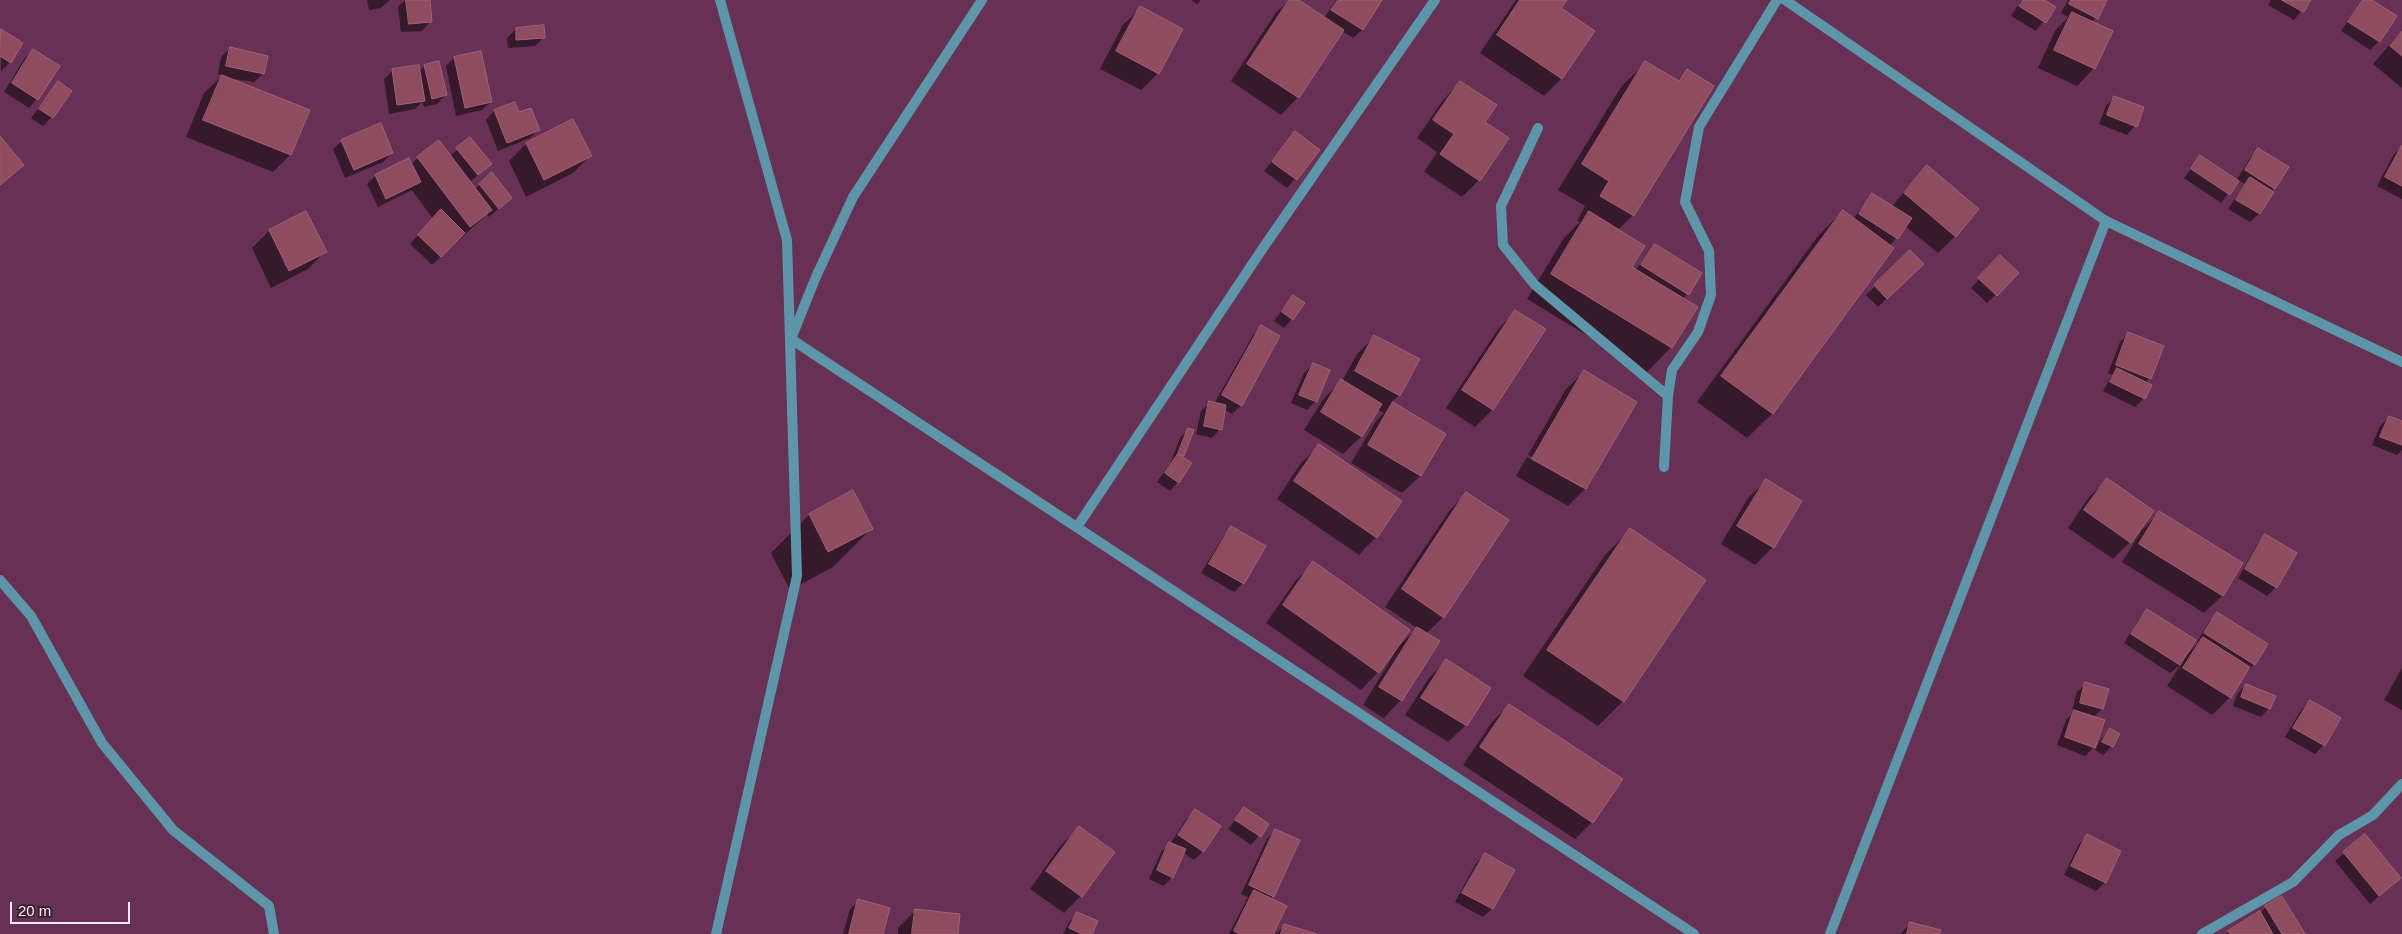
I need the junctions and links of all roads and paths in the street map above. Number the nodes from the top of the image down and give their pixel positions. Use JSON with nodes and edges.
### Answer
{"nodes":[{"id":1,"x":720,"y":0,"type":"edge"},
{"id":2,"x":982,"y":0,"type":"edge"},
{"id":3,"x":1435,"y":0,"type":"edge"},
{"id":4,"x":1778,"y":0,"type":"edge"},
{"id":5,"x":1785,"y":0,"type":"edge"},
{"id":6,"x":1538,"y":128,"type":"dead end"},
{"id":7,"x":2106,"y":221,"type":"junction"},
{"id":8,"x":791,"y":339,"type":"junction"},
{"id":9,"x":2402,"y":362,"type":"edge"},
{"id":10,"x":1668,"y":396,"type":"junction"},
{"id":11,"x":1664,"y":467,"type":"dead end"},
{"id":12,"x":1077,"y":527,"type":"junction"},
{"id":13,"x":0,"y":580,"type":"edge"},
{"id":14,"x":2402,"y":784,"type":"edge"},
{"id":15,"x":274,"y":934,"type":"edge"},
{"id":16,"x":716,"y":934,"type":"edge"},
{"id":17,"x":1694,"y":934,"type":"edge"},
{"id":18,"x":1830,"y":934,"type":"edge"},
{"id":19,"x":2202,"y":934,"type":"edge"}],
"edges":[{"from":1,"to":8,"type":"street"},
{"from":2,"to":8,"type":"street"},
{"from":3,"to":12,"type":"street"},
{"from":4,"to":10,"type":"street"},
{"from":5,"to":7,"type":"street"},
{"from":6,"to":10,"type":"street"},
{"from":7,"to":9,"type":"street"},
{"from":7,"to":18,"type":"street"},
{"from":8,"to":12,"type":"street"},
{"from":8,"to":16,"type":"street"},
{"from":10,"to":11,"type":"street"},
{"from":12,"to":17,"type":"street"},
{"from":13,"to":15,"type":"street"},
{"from":14,"to":19,"type":"street"}]}
